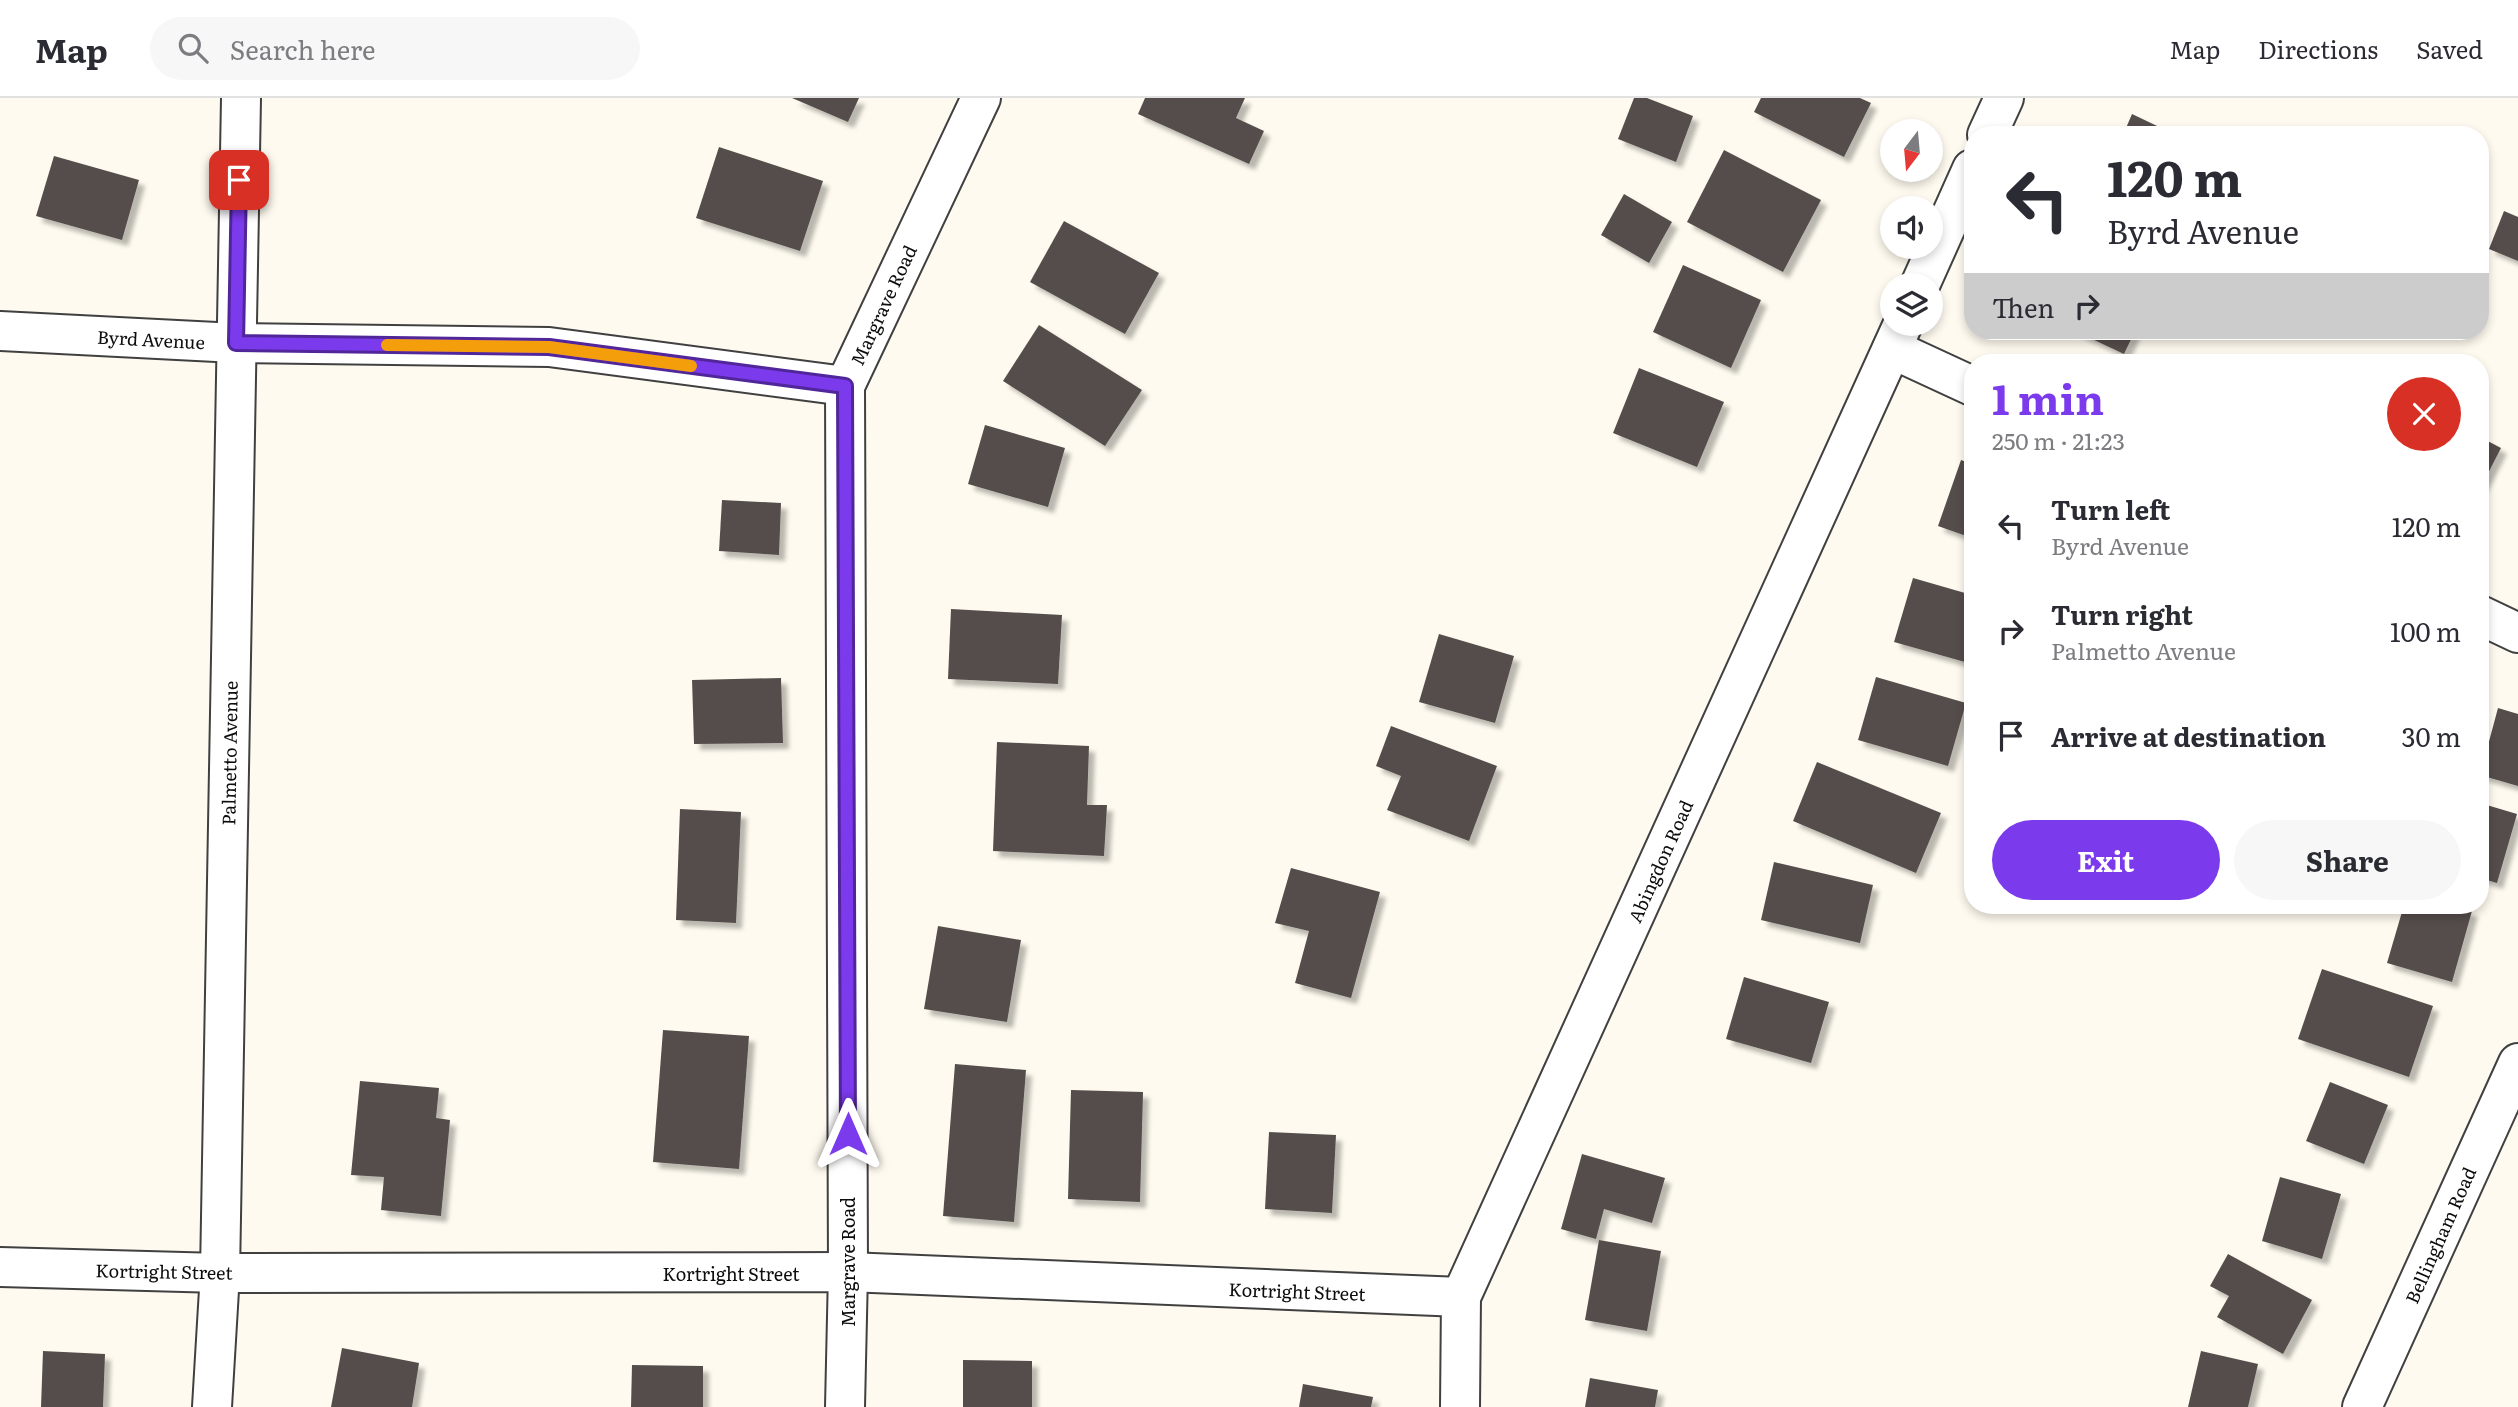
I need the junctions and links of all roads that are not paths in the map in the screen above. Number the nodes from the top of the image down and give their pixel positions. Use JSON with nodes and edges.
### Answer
{"nodes":[{"id":1,"x":241,"y":98,"type":"edge"},
{"id":2,"x":981,"y":98,"type":"edge"},
{"id":3,"x":2004,"y":98,"type":"edge"},
{"id":4,"x":1991,"y":126,"type":"edge"},
{"id":5,"x":1964,"y":187,"type":"edge"},
{"id":6,"x":1925,"y":273,"type":"edge"},
{"id":7,"x":0,"y":331,"type":"edge"},
{"id":8,"x":1897,"y":337,"type":"edge"},
{"id":9,"x":236,"y":343,"type":"junction"},
{"id":10,"x":1964,"y":381,"type":"edge"},
{"id":11,"x":845,"y":386,"type":"junction"},
{"id":12,"x":2489,"y":619,"type":"edge"},
{"id":13,"x":2518,"y":633,"type":"edge"},
{"id":14,"x":2518,"y":1063,"type":"edge"},
{"id":15,"x":0,"y":1267,"type":"edge"},
{"id":16,"x":848,"y":1272,"type":"junction"},
{"id":17,"x":220,"y":1273,"type":"junction"},
{"id":18,"x":1461,"y":1297,"type":"junction"},
{"id":19,"x":212,"y":1407,"type":"edge"},
{"id":20,"x":845,"y":1407,"type":"edge"},
{"id":21,"x":1460,"y":1407,"type":"edge"},
{"id":22,"x":2362,"y":1407,"type":"edge"}],
"edges":[{"from":1,"to":9,"type":"street","name":"Palmetto Avenue"},
{"from":2,"to":11,"type":"street","name":"Margrave Road"},
{"from":3,"to":4,"type":"street"},
{"from":5,"to":6,"type":"street"},
{"from":7,"to":9,"type":"street","name":"Byrd Avenue"},
{"from":8,"to":10,"type":"street"},
{"from":8,"to":18,"type":"street","name":"Abingdon Road"},
{"from":9,"to":11,"type":"street","name":"Byrd Avenue"},
{"from":9,"to":17,"type":"street","name":"Palmetto Avenue"},
{"from":11,"to":16,"type":"street","name":"Margrave Road"},
{"from":12,"to":13,"type":"street"},
{"from":14,"to":22,"type":"street","name":"Bellingham Road"},
{"from":15,"to":17,"type":"street","name":"Kortright Street"},
{"from":16,"to":17,"type":"street","name":"Kortright Street"},
{"from":16,"to":18,"type":"street","name":"Kortright Street"},
{"from":16,"to":20,"type":"street","name":"Margrave Road"},
{"from":17,"to":19,"type":"street","name":"Palmetto Avenue"},
{"from":18,"to":21,"type":"street","name":"Abingdon Road"}]}
